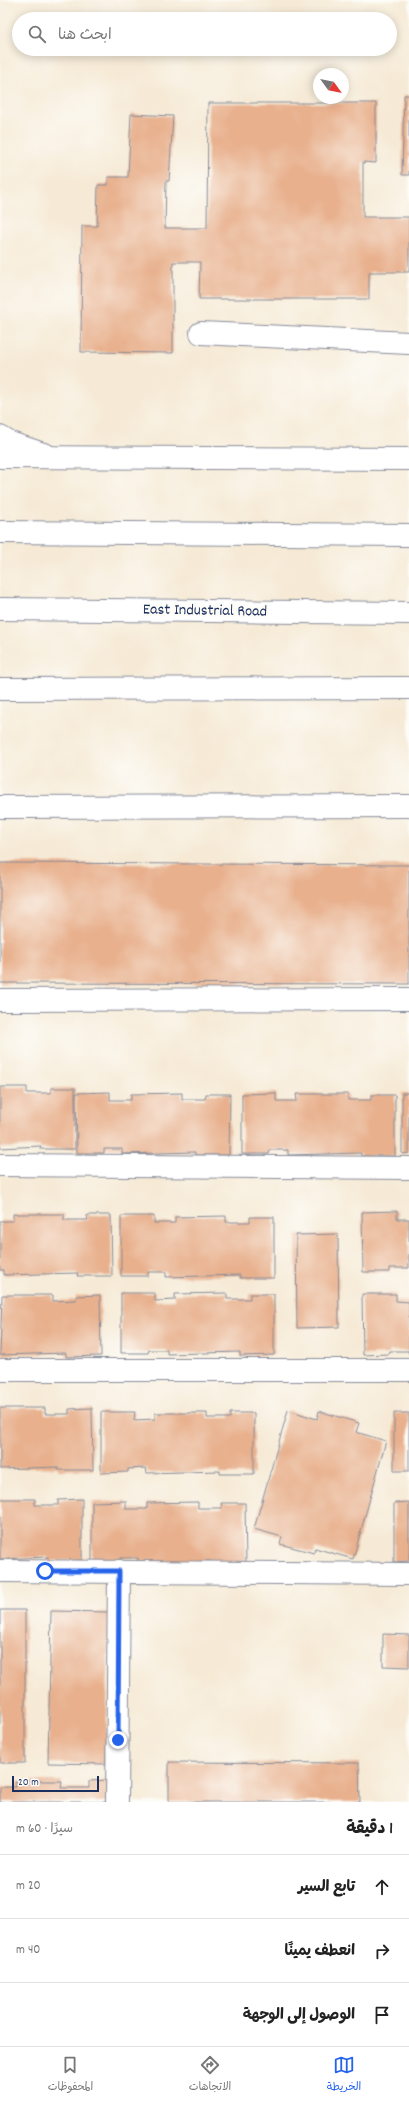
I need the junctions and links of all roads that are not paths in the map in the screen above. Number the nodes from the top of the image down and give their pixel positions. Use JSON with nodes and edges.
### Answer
{"nodes":[{"id":1,"x":201,"y":333,"type":"dead end"},
{"id":2,"x":409,"y":343,"type":"edge"},
{"id":3,"x":0,"y":437,"type":"edge"},
{"id":4,"x":0,"y":457,"type":"edge"},
{"id":5,"x":53,"y":457,"type":"junction"},
{"id":6,"x":409,"y":459,"type":"edge"},
{"id":7,"x":0,"y":532,"type":"edge"},
{"id":8,"x":409,"y":535,"type":"edge"},
{"id":9,"x":0,"y":609,"type":"edge"},
{"id":10,"x":57,"y":609,"type":"junction"},
{"id":11,"x":409,"y":613,"type":"edge"},
{"id":12,"x":0,"y":619,"type":"edge"},
{"id":13,"x":409,"y":688,"type":"edge"},
{"id":14,"x":0,"y":689,"type":"edge"},
{"id":15,"x":409,"y":806,"type":"edge"},
{"id":16,"x":0,"y":807,"type":"edge"},
{"id":17,"x":409,"y":999,"type":"edge"},
{"id":18,"x":0,"y":1000,"type":"edge"},
{"id":19,"x":0,"y":1165,"type":"edge"},
{"id":20,"x":409,"y":1168,"type":"edge"},
{"id":21,"x":0,"y":1370,"type":"edge"},
{"id":22,"x":409,"y":1370,"type":"edge"},
{"id":23,"x":0,"y":1571,"type":"edge"},
{"id":24,"x":119,"y":1571,"type":"junction"},
{"id":25,"x":409,"y":1574,"type":"edge"},
{"id":26,"x":117,"y":1802,"type":"edge"}],
"edges":[{"from":1,"to":2,"type":"main road"},
{"from":3,"to":5,"type":"main road"},
{"from":4,"to":5,"type":"main road"},
{"from":5,"to":6,"type":"main road"},
{"from":7,"to":8,"type":"main road"},
{"from":9,"to":10,"type":"main road","name":"East Industrial Road"},
{"from":10,"to":11,"type":"main road","name":"East Industrial Road"},
{"from":10,"to":12,"type":"main road"},
{"from":13,"to":14,"type":"main road"},
{"from":15,"to":16,"type":"main road"},
{"from":17,"to":18,"type":"main road"},
{"from":19,"to":20,"type":"main road"},
{"from":21,"to":22,"type":"main road"},
{"from":23,"to":24,"type":"main road"},
{"from":24,"to":25,"type":"main road"},
{"from":24,"to":26,"type":"main road"}]}
